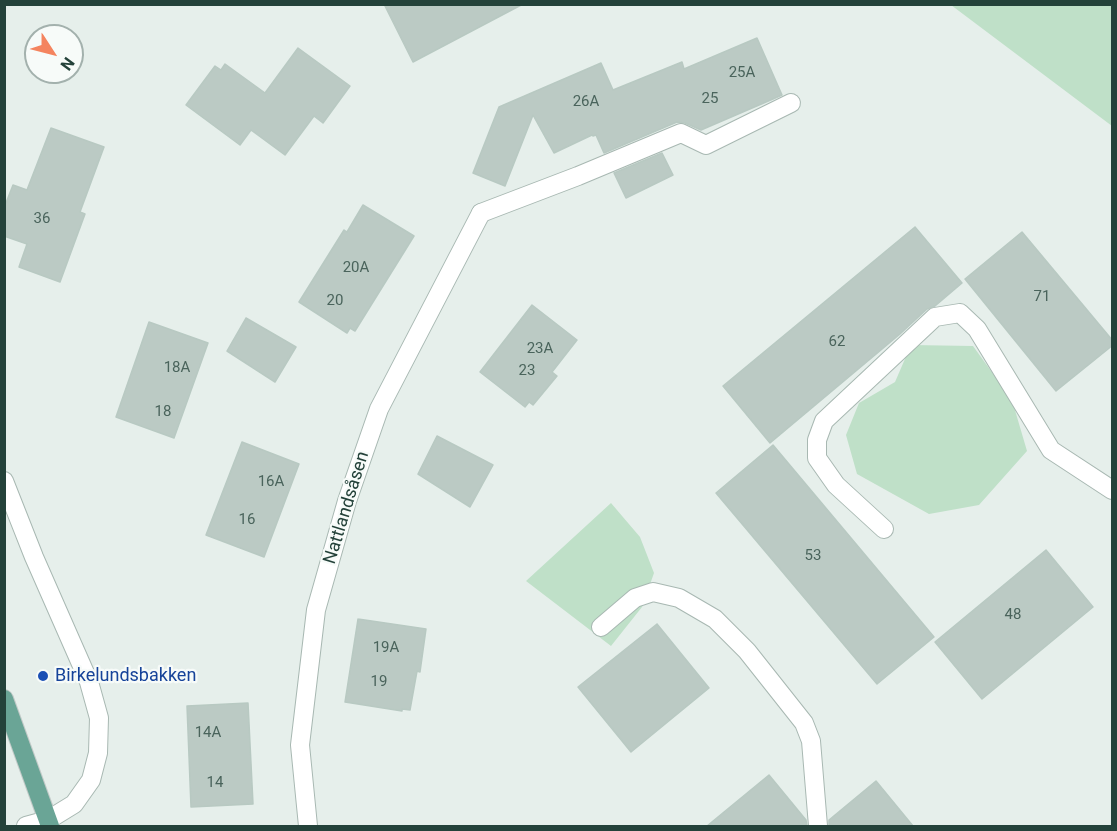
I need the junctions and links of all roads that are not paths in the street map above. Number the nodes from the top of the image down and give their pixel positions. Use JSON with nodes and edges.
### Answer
{"nodes":[{"id":1,"x":792,"y":102,"type":"dead end"},
{"id":2,"x":4,"y":481,"type":"edge"},
{"id":3,"x":1113,"y":490,"type":"edge"},
{"id":4,"x":884,"y":529,"type":"dead end"},
{"id":5,"x":600,"y":627,"type":"dead end"},
{"id":6,"x":4,"y":699,"type":"edge"},
{"id":7,"x":49,"y":823,"type":"edge"},
{"id":8,"x":26,"y":826,"type":"edge"},
{"id":9,"x":308,"y":826,"type":"edge"},
{"id":10,"x":818,"y":826,"type":"edge"}],
"edges":[{"from":1,"to":9,"type":"street","name":"Nattlandsåsen"},
{"from":2,"to":7,"type":"street"},
{"from":3,"to":4,"type":"street"},
{"from":5,"to":10,"type":"street"},
{"from":6,"to":7,"type":"main road"},
{"from":7,"to":8,"type":"street"}]}
